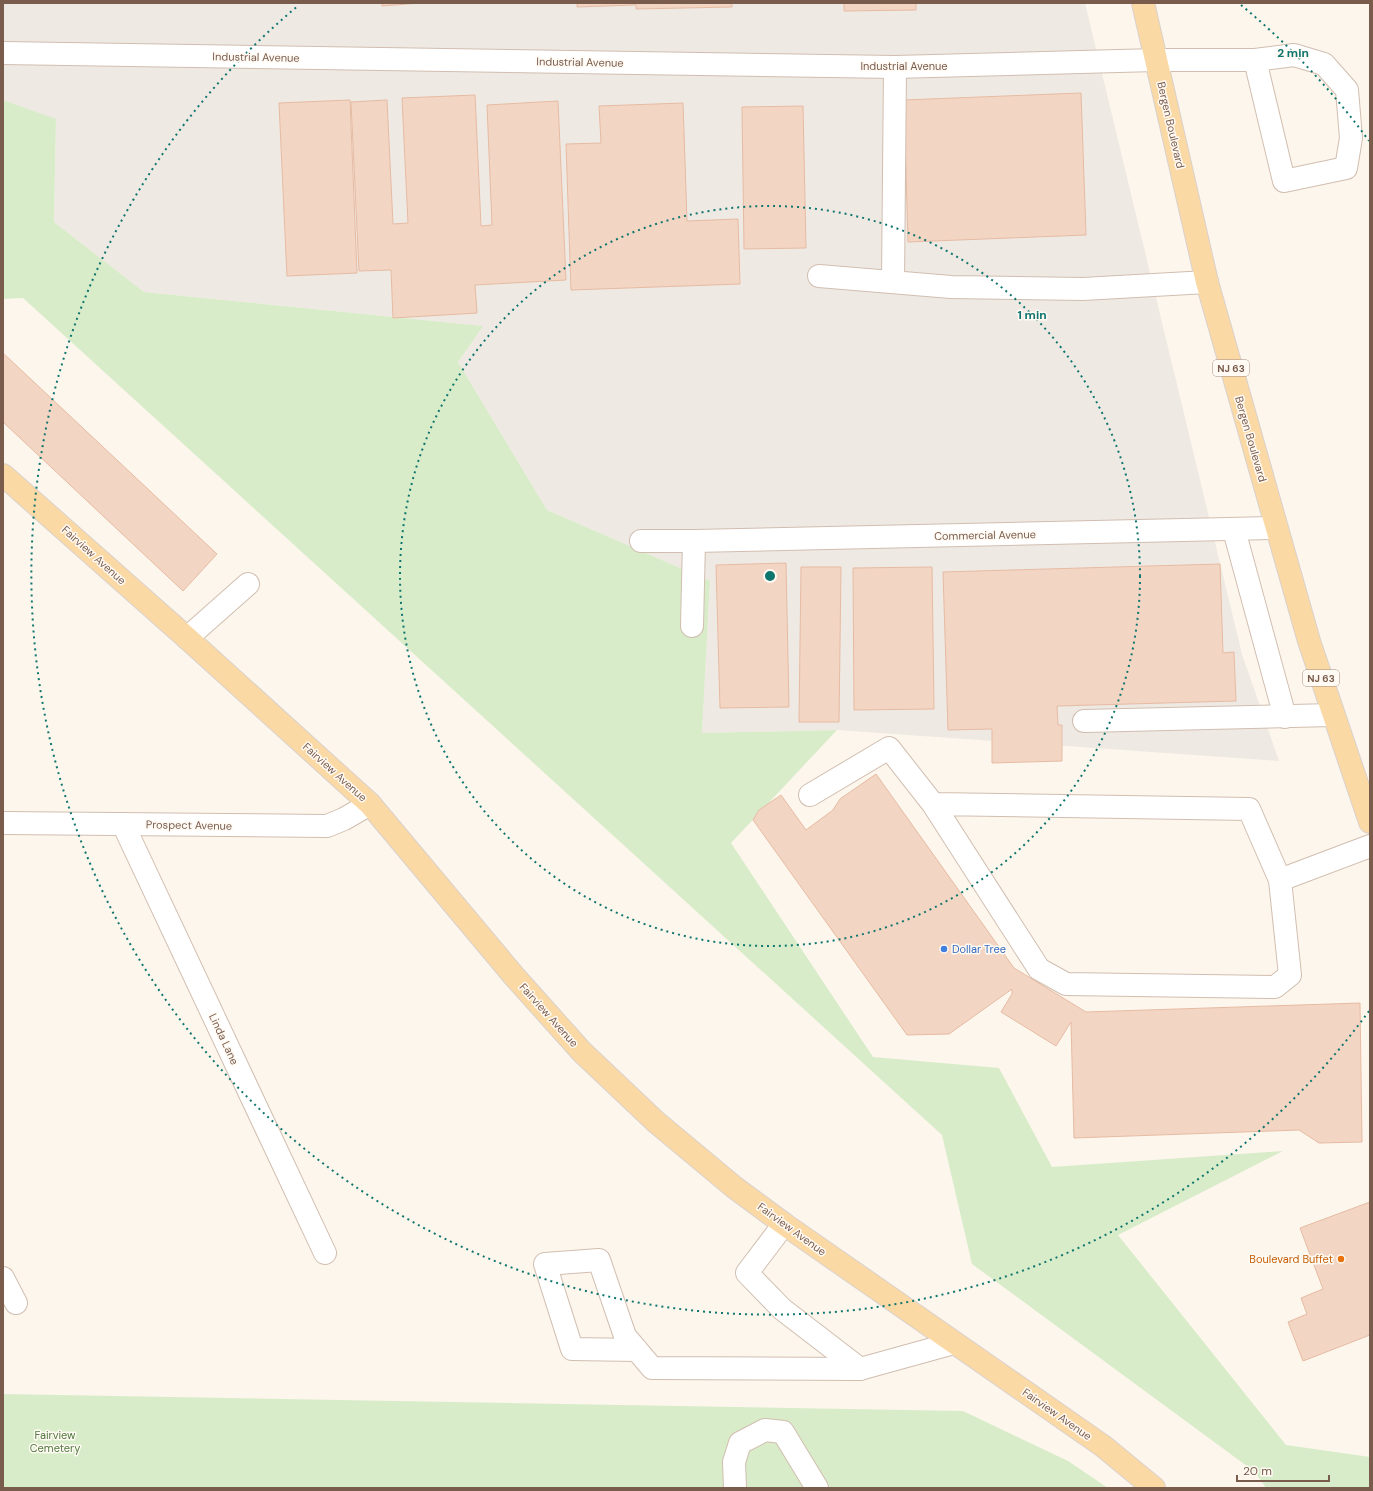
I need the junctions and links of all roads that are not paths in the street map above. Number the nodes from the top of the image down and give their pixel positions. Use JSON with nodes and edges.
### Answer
{"nodes":[{"id":1,"x":1143,"y":3,"type":"edge"},
{"id":2,"x":3,"y":54,"type":"edge"},
{"id":3,"x":1156,"y":60,"type":"junction"},
{"id":4,"x":1255,"y":60,"type":"junction"},
{"id":5,"x":895,"y":67,"type":"junction"},
{"id":6,"x":819,"y":276,"type":"dead end"},
{"id":7,"x":893,"y":282,"type":"junction"},
{"id":8,"x":1207,"y":282,"type":"junction"},
{"id":9,"x":3,"y":475,"type":"edge"},
{"id":10,"x":1276,"y":528,"type":"junction"},
{"id":11,"x":1234,"y":530,"type":"junction"},
{"id":12,"x":641,"y":540,"type":"dead end"},
{"id":13,"x":694,"y":542,"type":"junction"},
{"id":14,"x":248,"y":584,"type":"dead end"},
{"id":15,"x":692,"y":626,"type":"dead end"},
{"id":16,"x":187,"y":638,"type":"junction"},
{"id":17,"x":1333,"y":714,"type":"junction"},
{"id":18,"x":1285,"y":717,"type":"junction"},
{"id":19,"x":1084,"y":721,"type":"dead end"},
{"id":20,"x":810,"y":795,"type":"dead end"},
{"id":21,"x":370,"y":804,"type":"junction"},
{"id":22,"x":933,"y":804,"type":"junction"},
{"id":23,"x":1370,"y":822,"type":"edge"},
{"id":24,"x":3,"y":823,"type":"edge"},
{"id":25,"x":123,"y":824,"type":"junction"},
{"id":26,"x":1370,"y":846,"type":"edge"},
{"id":27,"x":1280,"y":880,"type":"junction"},
{"id":28,"x":784,"y":1224,"type":"junction"},
{"id":29,"x":325,"y":1253,"type":"dead end"},
{"id":30,"x":3,"y":1278,"type":"edge"},
{"id":31,"x":16,"y":1303,"type":"dead end"},
{"id":32,"x":954,"y":1342,"type":"junction"},
{"id":33,"x":637,"y":1350,"type":"junction"},
{"id":34,"x":860,"y":1369,"type":"junction"},
{"id":35,"x":735,"y":1488,"type":"edge"},
{"id":36,"x":817,"y":1488,"type":"edge"},
{"id":37,"x":1154,"y":1488,"type":"edge"}],
"edges":[{"from":1,"to":3,"type":"main road","name":"Bergen Boulevard","number":"NJ 63"},
{"from":2,"to":5,"type":"street","name":"Industrial Avenue"},
{"from":3,"to":4,"type":"street","name":"Industrial Avenue"},
{"from":3,"to":5,"type":"street","name":"Industrial Avenue"},
{"from":3,"to":8,"type":"main road","name":"Bergen Boulevard","number":"NJ 63"},
{"from":4,"to":4,"type":"street","name":"Industrial Avenue"},
{"from":5,"to":7,"type":"street"},
{"from":6,"to":7,"type":"street"},
{"from":7,"to":8,"type":"street"},
{"from":8,"to":10,"type":"main road","name":"Bergen Boulevard","number":"NJ 63"},
{"from":9,"to":16,"type":"main road","name":"Fairview Avenue"},
{"from":10,"to":11,"type":"street","name":"Commercial Avenue"},
{"from":10,"to":17,"type":"main road","name":"Bergen Boulevard","number":"NJ 63"},
{"from":11,"to":13,"type":"street","name":"Commercial Avenue"},
{"from":11,"to":18,"type":"street"},
{"from":12,"to":13,"type":"street","name":"Commercial Avenue"},
{"from":13,"to":15,"type":"street"},
{"from":14,"to":16,"type":"street"},
{"from":16,"to":21,"type":"main road","name":"Fairview Avenue"},
{"from":17,"to":18,"type":"street"},
{"from":17,"to":23,"type":"main road","name":"Bergen Boulevard","number":"NJ 63"},
{"from":18,"to":19,"type":"street"},
{"from":20,"to":22,"type":"street"},
{"from":21,"to":25,"type":"street","name":"Prospect Avenue"},
{"from":21,"to":28,"type":"main road","name":"Fairview Avenue"},
{"from":22,"to":27,"type":"street"},
{"from":22,"to":27,"type":"street"},
{"from":24,"to":25,"type":"street","name":"Prospect Avenue"},
{"from":25,"to":29,"type":"street","name":"Linda Lane"},
{"from":26,"to":27,"type":"street"},
{"from":28,"to":32,"type":"main road","name":"Fairview Avenue"},
{"from":28,"to":34,"type":"street"},
{"from":30,"to":31,"type":"street"},
{"from":32,"to":34,"type":"street"},
{"from":32,"to":37,"type":"main road","name":"Fairview Avenue"},
{"from":33,"to":33,"type":"street"},
{"from":33,"to":34,"type":"street"},
{"from":35,"to":36,"type":"street"}]}
